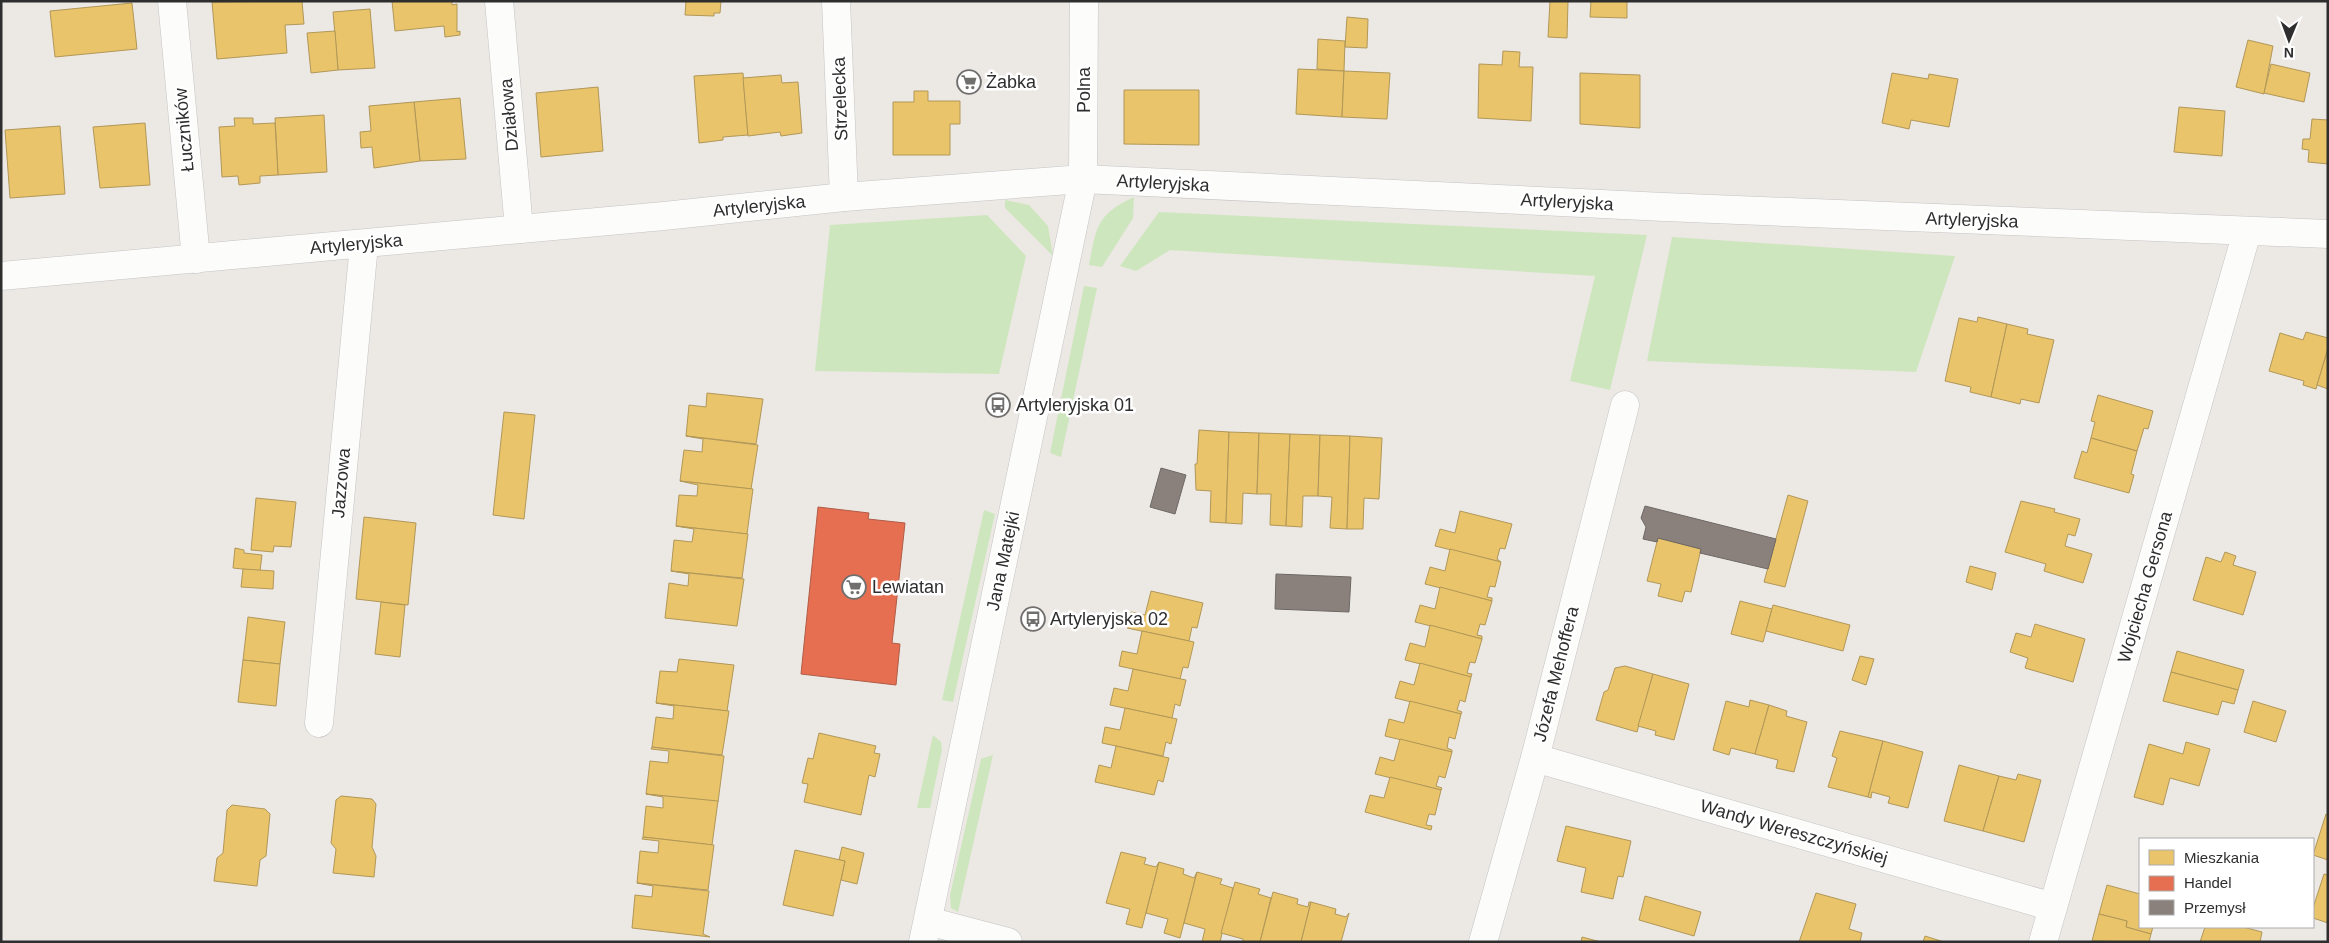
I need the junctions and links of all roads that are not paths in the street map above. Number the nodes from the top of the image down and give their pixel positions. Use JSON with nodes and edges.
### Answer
{"nodes":[{"id":1,"x":172,"y":1,"type":"edge"},
{"id":2,"x":499,"y":1,"type":"edge"},
{"id":3,"x":836,"y":1,"type":"edge"},
{"id":4,"x":1084,"y":1,"type":"edge"},
{"id":5,"x":1083,"y":179,"type":"junction"},
{"id":6,"x":844,"y":197,"type":"junction"},
{"id":7,"x":518,"y":229,"type":"junction"},
{"id":8,"x":2247,"y":232,"type":"junction"},
{"id":9,"x":2328,"y":234,"type":"edge"},
{"id":10,"x":364,"y":244,"type":"junction"},
{"id":11,"x":196,"y":259,"type":"junction"},
{"id":12,"x":1,"y":276,"type":"edge"},
{"id":13,"x":1625,"y":405,"type":"dead end"},
{"id":14,"x":318,"y":723,"type":"dead end"},
{"id":15,"x":1535,"y":758,"type":"junction"},
{"id":16,"x":2053,"y":907,"type":"junction"},
{"id":17,"x":925,"y":931,"type":"edge"},
{"id":18,"x":1008,"y":942,"type":"edge"},
{"id":19,"x":1483,"y":942,"type":"edge"},
{"id":20,"x":2043,"y":942,"type":"edge"}],
"edges":[{"from":1,"to":11,"type":"street","name":"Łuczników"},
{"from":2,"to":7,"type":"street","name":"Działowa"},
{"from":3,"to":6,"type":"street","name":"Strzelecka"},
{"from":4,"to":5,"type":"street","name":"Polna"},
{"from":5,"to":6,"type":"street","name":"Artyleryjska"},
{"from":5,"to":8,"type":"street","name":"Artyleryjska"},
{"from":5,"to":17,"type":"street","name":"Jana Matejki"},
{"from":6,"to":7,"type":"street","name":"Artyleryjska"},
{"from":7,"to":10,"type":"street","name":"Artyleryjska"},
{"from":8,"to":9,"type":"street","name":"Artyleryjska"},
{"from":8,"to":16,"type":"street","name":"Wojciecha Gersona"},
{"from":10,"to":11,"type":"street","name":"Artyleryjska"},
{"from":10,"to":14,"type":"street","name":"Jazzowa"},
{"from":11,"to":12,"type":"street","name":"Artyleryjska"},
{"from":13,"to":15,"type":"street","name":"Józefa Mehoffera"},
{"from":15,"to":16,"type":"street","name":"Wandy Wereszczyńskiej"},
{"from":15,"to":19,"type":"street","name":"Józefa Mehoffera"},
{"from":16,"to":20,"type":"street","name":"Wojciecha Gersona"},
{"from":17,"to":18,"type":"street"}]}
